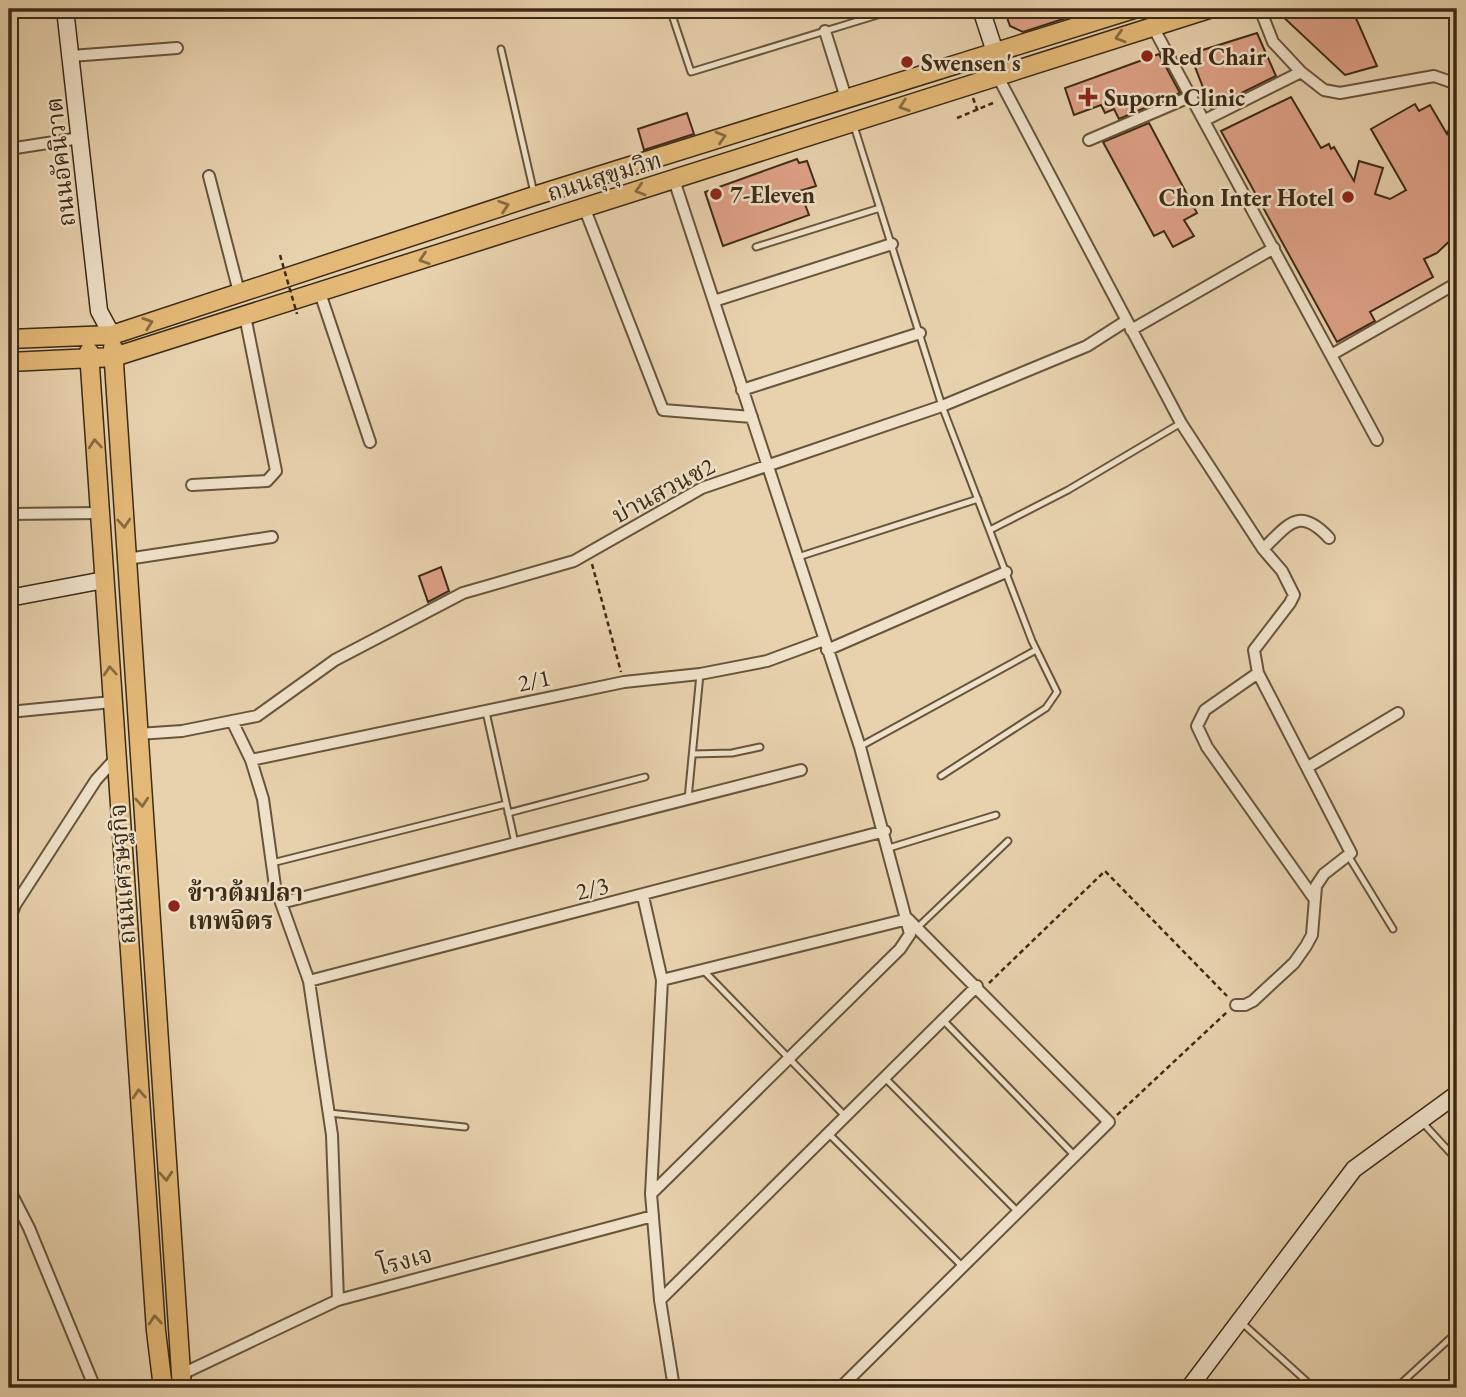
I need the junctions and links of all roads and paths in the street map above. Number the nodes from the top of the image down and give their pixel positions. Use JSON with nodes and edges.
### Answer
{"nodes":[{"id":1,"x":65,"y":9,"type":"edge"},
{"id":2,"x":670,"y":9,"type":"edge"},
{"id":3,"x":897,"y":9,"type":"edge"},
{"id":4,"x":981,"y":9,"type":"edge"},
{"id":5,"x":1134,"y":9,"type":"edge"},
{"id":6,"x":1209,"y":9,"type":"edge"},
{"id":7,"x":1260,"y":9,"type":"edge"},
{"id":8,"x":1153,"y":27,"type":"junction"},
{"id":9,"x":825,"y":32,"type":"junction"},
{"id":10,"x":177,"y":48,"type":"dead end"},
{"id":11,"x":501,"y":49,"type":"dead end"},
{"id":12,"x":995,"y":52,"type":"junction"},
{"id":13,"x":71,"y":56,"type":"junction"},
{"id":14,"x":1301,"y":72,"type":"junction"},
{"id":15,"x":997,"y":75,"type":"junction"},
{"id":16,"x":1457,"y":84,"type":"edge"},
{"id":17,"x":1192,"y":96,"type":"junction"},
{"id":18,"x":846,"y":98,"type":"junction"},
{"id":19,"x":993,"y":103,"type":"dead end"},
{"id":20,"x":957,"y":118,"type":"dead end"},
{"id":21,"x":1205,"y":120,"type":"junction"},
{"id":22,"x":853,"y":123,"type":"junction"},
{"id":23,"x":80,"y":138,"type":"junction"},
{"id":24,"x":1089,"y":140,"type":"dead end"},
{"id":25,"x":9,"y":149,"type":"edge"},
{"id":26,"x":209,"y":176,"type":"dead end"},
{"id":27,"x":674,"y":180,"type":"junction"},
{"id":28,"x":534,"y":196,"type":"junction"},
{"id":29,"x":584,"y":207,"type":"junction"},
{"id":30,"x":880,"y":208,"type":"junction"},
{"id":31,"x":892,"y":244,"type":"junction"},
{"id":32,"x":756,"y":247,"type":"dead end"},
{"id":33,"x":1274,"y":248,"type":"junction"},
{"id":34,"x":280,"y":255,"type":"dead end"},
{"id":35,"x":1457,"y":283,"type":"edge"},
{"id":36,"x":239,"y":292,"type":"junction"},
{"id":37,"x":320,"y":293,"type":"junction"},
{"id":38,"x":714,"y":301,"type":"junction"},
{"id":39,"x":99,"y":311,"type":"junction"},
{"id":40,"x":298,"y":314,"type":"dead end"},
{"id":41,"x":245,"y":316,"type":"junction"},
{"id":42,"x":1128,"y":325,"type":"junction"},
{"id":43,"x":920,"y":333,"type":"junction"},
{"id":44,"x":111,"y":335,"type":"junction"},
{"id":45,"x":89,"y":337,"type":"junction"},
{"id":46,"x":9,"y":339,"type":"edge"},
{"id":47,"x":1331,"y":355,"type":"junction"},
{"id":48,"x":114,"y":357,"type":"junction"},
{"id":49,"x":89,"y":360,"type":"junction"},
{"id":50,"x":9,"y":362,"type":"edge"},
{"id":51,"x":743,"y":390,"type":"junction"},
{"id":52,"x":942,"y":406,"type":"junction"},
{"id":53,"x":752,"y":417,"type":"junction"},
{"id":54,"x":1181,"y":423,"type":"junction"},
{"id":55,"x":1377,"y":440,"type":"dead end"},
{"id":56,"x":370,"y":442,"type":"dead end"},
{"id":57,"x":766,"y":465,"type":"junction"},
{"id":58,"x":192,"y":485,"type":"dead end"},
{"id":59,"x":978,"y":499,"type":"junction"},
{"id":60,"x":100,"y":513,"type":"junction"},
{"id":61,"x":9,"y":514,"type":"edge"},
{"id":62,"x":990,"y":530,"type":"junction"},
{"id":63,"x":272,"y":537,"type":"dead end"},
{"id":64,"x":1329,"y":538,"type":"dead end"},
{"id":65,"x":1263,"y":549,"type":"junction"},
{"id":66,"x":589,"y":554,"type":"junction"},
{"id":67,"x":797,"y":558,"type":"junction"},
{"id":68,"x":127,"y":559,"type":"junction"},
{"id":69,"x":1006,"y":572,"type":"junction"},
{"id":70,"x":104,"y":580,"type":"junction"},
{"id":71,"x":9,"y":598,"type":"edge"},
{"id":72,"x":825,"y":645,"type":"junction"},
{"id":73,"x":1036,"y":650,"type":"junction"},
{"id":74,"x":1258,"y":673,"type":"junction"},
{"id":75,"x":700,"y":674,"type":"junction"},
{"id":76,"x":624,"y":682,"type":"junction"},
{"id":77,"x":112,"y":702,"type":"junction"},
{"id":78,"x":9,"y":712,"type":"edge"},
{"id":79,"x":486,"y":712,"type":"junction"},
{"id":80,"x":1398,"y":713,"type":"dead end"},
{"id":81,"x":233,"y":723,"type":"junction"},
{"id":82,"x":138,"y":734,"type":"junction"},
{"id":83,"x":760,"y":747,"type":"dead end"},
{"id":84,"x":860,"y":747,"type":"junction"},
{"id":85,"x":693,"y":754,"type":"junction"},
{"id":86,"x":116,"y":758,"type":"junction"},
{"id":87,"x":251,"y":760,"type":"junction"},
{"id":88,"x":1308,"y":766,"type":"junction"},
{"id":89,"x":801,"y":770,"type":"dead end"},
{"id":90,"x":941,"y":776,"type":"dead end"},
{"id":91,"x":645,"y":777,"type":"dead end"},
{"id":92,"x":688,"y":799,"type":"junction"},
{"id":93,"x":506,"y":804,"type":"junction"},
{"id":94,"x":508,"y":813,"type":"junction"},
{"id":95,"x":996,"y":815,"type":"dead end"},
{"id":96,"x":885,"y":831,"type":"junction"},
{"id":97,"x":1008,"y":841,"type":"dead end"},
{"id":98,"x":515,"y":843,"type":"junction"},
{"id":99,"x":889,"y":848,"type":"junction"},
{"id":100,"x":1349,"y":857,"type":"junction"},
{"id":101,"x":272,"y":863,"type":"junction"},
{"id":102,"x":643,"y":896,"type":"junction"},
{"id":103,"x":1313,"y":897,"type":"junction"},
{"id":104,"x":12,"y":900,"type":"edge"},
{"id":105,"x":281,"y":903,"type":"junction"},
{"id":106,"x":908,"y":919,"type":"junction"},
{"id":107,"x":9,"y":921,"type":"edge"},
{"id":108,"x":917,"y":928,"type":"junction"},
{"id":109,"x":1394,"y":929,"type":"dead end"},
{"id":110,"x":703,"y":970,"type":"junction"},
{"id":111,"x":662,"y":980,"type":"junction"},
{"id":112,"x":309,"y":981,"type":"junction"},
{"id":113,"x":979,"y":988,"type":"junction"},
{"id":114,"x":1236,"y":1005,"type":"junction"},
{"id":115,"x":943,"y":1020,"type":"junction"},
{"id":116,"x":788,"y":1059,"type":"junction"},
{"id":117,"x":885,"y":1078,"type":"junction"},
{"id":118,"x":1457,"y":1094,"type":"edge"},
{"id":119,"x":329,"y":1113,"type":"junction"},
{"id":120,"x":846,"y":1117,"type":"junction"},
{"id":121,"x":1421,"y":1121,"type":"junction"},
{"id":122,"x":1109,"y":1122,"type":"junction"},
{"id":123,"x":466,"y":1127,"type":"dead end"},
{"id":124,"x":829,"y":1134,"type":"junction"},
{"id":125,"x":1075,"y":1156,"type":"junction"},
{"id":126,"x":1457,"y":1160,"type":"edge"},
{"id":127,"x":9,"y":1189,"type":"edge"},
{"id":128,"x":651,"y":1194,"type":"junction"},
{"id":129,"x":1018,"y":1212,"type":"junction"},
{"id":130,"x":653,"y":1216,"type":"junction"},
{"id":131,"x":963,"y":1267,"type":"junction"},
{"id":132,"x":338,"y":1300,"type":"junction"},
{"id":133,"x":660,"y":1300,"type":"junction"},
{"id":134,"x":1239,"y":1320,"type":"junction"},
{"id":135,"x":1457,"y":1332,"type":"edge"},
{"id":136,"x":181,"y":1382,"type":"edge"},
{"id":137,"x":95,"y":1388,"type":"edge"},
{"id":138,"x":163,"y":1388,"type":"edge"},
{"id":139,"x":674,"y":1388,"type":"edge"},
{"id":140,"x":840,"y":1388,"type":"edge"},
{"id":141,"x":1189,"y":1388,"type":"edge"},
{"id":142,"x":1314,"y":1388,"type":"edge"},
{"id":143,"x":1396,"y":1388,"type":"edge"}],
"edges":[{"from":1,"to":13,"type":"street","name":"ถนนอัคนิวาต"},
{"from":2,"to":9,"type":"lane"},
{"from":3,"to":9,"type":"lane"},
{"from":4,"to":12,"type":"street"},
{"from":5,"to":12,"type":"main road","name":"ถนนสุขุมวิท"},
{"from":6,"to":8,"type":"main road","name":"ถนนสุขุมวิท"},
{"from":7,"to":14,"type":"street"},
{"from":8,"to":15,"type":"main road","name":"ถนนสุขุมวิท","one_way":true},
{"from":8,"to":17,"type":"street"},
{"from":9,"to":18,"type":"street"},
{"from":10,"to":13,"type":"street"},
{"from":11,"to":28,"type":"lane"},
{"from":12,"to":15,"type":"main road"},
{"from":12,"to":18,"type":"main road","name":"ถนนสุขุมวิท"},
{"from":13,"to":23,"type":"street","name":"ถนนอัคนิวาต"},
{"from":14,"to":16,"type":"street"},
{"from":14,"to":21,"type":"street"},
{"from":15,"to":22,"type":"main road","name":"ถนนสุขุมวิท","one_way":true},
{"from":15,"to":42,"type":"street"},
{"from":17,"to":21,"type":"street"},
{"from":17,"to":24,"type":"street"},
{"from":28,"to":18,"type":"main road","name":"ถนนสุขุมวิท","one_way":true},
{"from":19,"to":20,"type":"path"},
{"from":21,"to":33,"type":"street"},
{"from":22,"to":27,"type":"main road","name":"ถนนสุขุมวิท"},
{"from":22,"to":30,"type":"lane"},
{"from":23,"to":25,"type":"street"},
{"from":23,"to":39,"type":"street","name":"ถนนอัคนิวาต"},
{"from":26,"to":36,"type":"street"},
{"from":27,"to":29,"type":"main road","name":"ถนนสุขุมวิท","one_way":true},
{"from":27,"to":38,"type":"street"},
{"from":36,"to":28,"type":"main road","name":"ถนนสุขุมวิท","one_way":true},
{"from":29,"to":37,"type":"main road","name":"ถนนสุขุมวิท","one_way":true},
{"from":29,"to":53,"type":"street"},
{"from":30,"to":31,"type":"lane"},
{"from":30,"to":32,"type":"lane"},
{"from":31,"to":38,"type":"street"},
{"from":31,"to":43,"type":"lane"},
{"from":33,"to":42,"type":"street","name":"บ่านสวนซ2"},
{"from":33,"to":47,"type":"street"},
{"from":34,"to":40,"type":"path","bridge":true},
{"from":35,"to":47,"type":"street"},
{"from":44,"to":36,"type":"main road","name":"ถนนสุขุมวิท","one_way":true},
{"from":37,"to":41,"type":"main road","name":"ถนนสุขุมวิท"},
{"from":37,"to":56,"type":"street"},
{"from":38,"to":51,"type":"street"},
{"from":39,"to":44,"type":"street","name":"ถนนอัคนิวาต"},
{"from":39,"to":45,"type":"street","name":"ถนนอัคนิวาต"},
{"from":41,"to":48,"type":"main road","name":"ถนนสุขุมวิท"},
{"from":41,"to":58,"type":"street"},
{"from":42,"to":52,"type":"street","name":"บ่านสวนซ2"},
{"from":42,"to":54,"type":"street"},
{"from":43,"to":51,"type":"street"},
{"from":43,"to":52,"type":"lane"},
{"from":44,"to":45,"type":"main road","name":"ถนนสุขุมวิท"},
{"from":44,"to":48,"type":"main road","name":"ถนนเศรษฐกิจ"},
{"from":45,"to":46,"type":"main road","name":"ถนนสุขุมวิท"},
{"from":45,"to":49,"type":"main road","name":"ถนนเศรษฐกิจ"},
{"from":47,"to":55,"type":"street"},
{"from":48,"to":49,"type":"main road","name":"ถนนสุขุมวิท"},
{"from":48,"to":68,"type":"main road","name":"ถนนเศรษฐกิจ","one_way":true},
{"from":49,"to":50,"type":"main road","name":"ถนนสุขุมวิท"},
{"from":60,"to":49,"type":"main road","name":"ถนนเศรษฐกิจ","one_way":true},
{"from":51,"to":53,"type":"street"},
{"from":52,"to":57,"type":"street","name":"บ่านสวนซ2"},
{"from":52,"to":59,"type":"lane"},
{"from":53,"to":57,"type":"street"},
{"from":54,"to":62,"type":"lane"},
{"from":54,"to":65,"type":"street"},
{"from":57,"to":66,"type":"street","name":"บ่านสวนซ2"},
{"from":57,"to":67,"type":"street"},
{"from":59,"to":62,"type":"lane"},
{"from":59,"to":67,"type":"lane"},
{"from":60,"to":61,"type":"street"},
{"from":60,"to":70,"type":"main road","name":"ถนนเศรษฐกิจ"},
{"from":62,"to":69,"type":"lane"},
{"from":63,"to":68,"type":"street"},
{"from":64,"to":65,"type":"street"},
{"from":65,"to":74,"type":"street"},
{"from":66,"to":76,"type":"path"},
{"from":66,"to":81,"type":"street","name":"บ่านสวนซ2"},
{"from":67,"to":72,"type":"street"},
{"from":68,"to":82,"type":"main road","name":"ถนนเศรษฐกิจ"},
{"from":69,"to":72,"type":"street","name":"2/1"},
{"from":69,"to":73,"type":"lane"},
{"from":70,"to":71,"type":"street"},
{"from":77,"to":70,"type":"main road","name":"ถนนเศรษฐกิจ","one_way":true},
{"from":72,"to":75,"type":"street","name":"2/1"},
{"from":72,"to":84,"type":"street"},
{"from":73,"to":84,"type":"lane"},
{"from":73,"to":90,"type":"lane"},
{"from":74,"to":88,"type":"street"},
{"from":74,"to":103,"type":"street"},
{"from":75,"to":76,"type":"street","name":"2/1"},
{"from":75,"to":85,"type":"lane"},
{"from":76,"to":79,"type":"street","name":"2/1"},
{"from":77,"to":78,"type":"street"},
{"from":77,"to":86,"type":"main road","name":"ถนนเศรษฐกิจ"},
{"from":79,"to":87,"type":"street","name":"2/1"},
{"from":79,"to":93,"type":"lane"},
{"from":80,"to":88,"type":"street"},
{"from":81,"to":82,"type":"street","name":"บ่านสวนซ2"},
{"from":81,"to":87,"type":"street"},
{"from":82,"to":136,"type":"main road","name":"ถนนเศรษฐกิจ","one_way":true},
{"from":83,"to":85,"type":"lane"},
{"from":84,"to":96,"type":"street"},
{"from":85,"to":92,"type":"lane"},
{"from":86,"to":104,"type":"street"},
{"from":138,"to":86,"type":"main road","name":"ถนนเศรษฐกิจ","one_way":true},
{"from":87,"to":101,"type":"street"},
{"from":88,"to":100,"type":"street"},
{"from":89,"to":92,"type":"street"},
{"from":91,"to":94,"type":"lane"},
{"from":92,"to":98,"type":"street"},
{"from":93,"to":94,"type":"lane"},
{"from":93,"to":101,"type":"lane"},
{"from":94,"to":98,"type":"lane"},
{"from":95,"to":99,"type":"lane"},
{"from":96,"to":99,"type":"street"},
{"from":96,"to":102,"type":"street","name":"2/3"},
{"from":97,"to":108,"type":"lane"},
{"from":98,"to":105,"type":"street"},
{"from":99,"to":106,"type":"street"},
{"from":100,"to":103,"type":"street"},
{"from":100,"to":109,"type":"lane"},
{"from":101,"to":105,"type":"street"},
{"from":102,"to":111,"type":"street"},
{"from":102,"to":112,"type":"street","name":"2/3"},
{"from":103,"to":114,"type":"street"},
{"from":104,"to":107,"type":"street"},
{"from":105,"to":112,"type":"street"},
{"from":106,"to":108,"type":"street"},
{"from":106,"to":110,"type":"street"},
{"from":106,"to":116,"type":"street"},
{"from":108,"to":113,"type":"street"},
{"from":110,"to":111,"type":"street"},
{"from":110,"to":116,"type":"lane"},
{"from":111,"to":128,"type":"street"},
{"from":112,"to":119,"type":"street"},
{"from":113,"to":114,"type":"path"},
{"from":113,"to":115,"type":"street"},
{"from":113,"to":122,"type":"street"},
{"from":114,"to":122,"type":"path"},
{"from":115,"to":117,"type":"street"},
{"from":115,"to":125,"type":"lane"},
{"from":116,"to":120,"type":"lane"},
{"from":116,"to":128,"type":"street"},
{"from":117,"to":120,"type":"street"},
{"from":117,"to":129,"type":"lane"},
{"from":118,"to":121,"type":"street"},
{"from":119,"to":123,"type":"lane"},
{"from":119,"to":132,"type":"street"},
{"from":120,"to":124,"type":"street"},
{"from":121,"to":126,"type":"lane"},
{"from":121,"to":134,"type":"street"},
{"from":122,"to":125,"type":"street"},
{"from":124,"to":131,"type":"lane"},
{"from":124,"to":133,"type":"street"},
{"from":125,"to":129,"type":"street"},
{"from":127,"to":137,"type":"street"},
{"from":128,"to":130,"type":"street"},
{"from":129,"to":131,"type":"street"},
{"from":130,"to":132,"type":"street","name":"โรงเจ"},
{"from":130,"to":133,"type":"street"},
{"from":131,"to":140,"type":"street"},
{"from":132,"to":136,"type":"street","name":"โรงเจ"},
{"from":133,"to":139,"type":"street"},
{"from":134,"to":141,"type":"street"},
{"from":134,"to":142,"type":"lane"},
{"from":135,"to":143,"type":"lane"}]}
